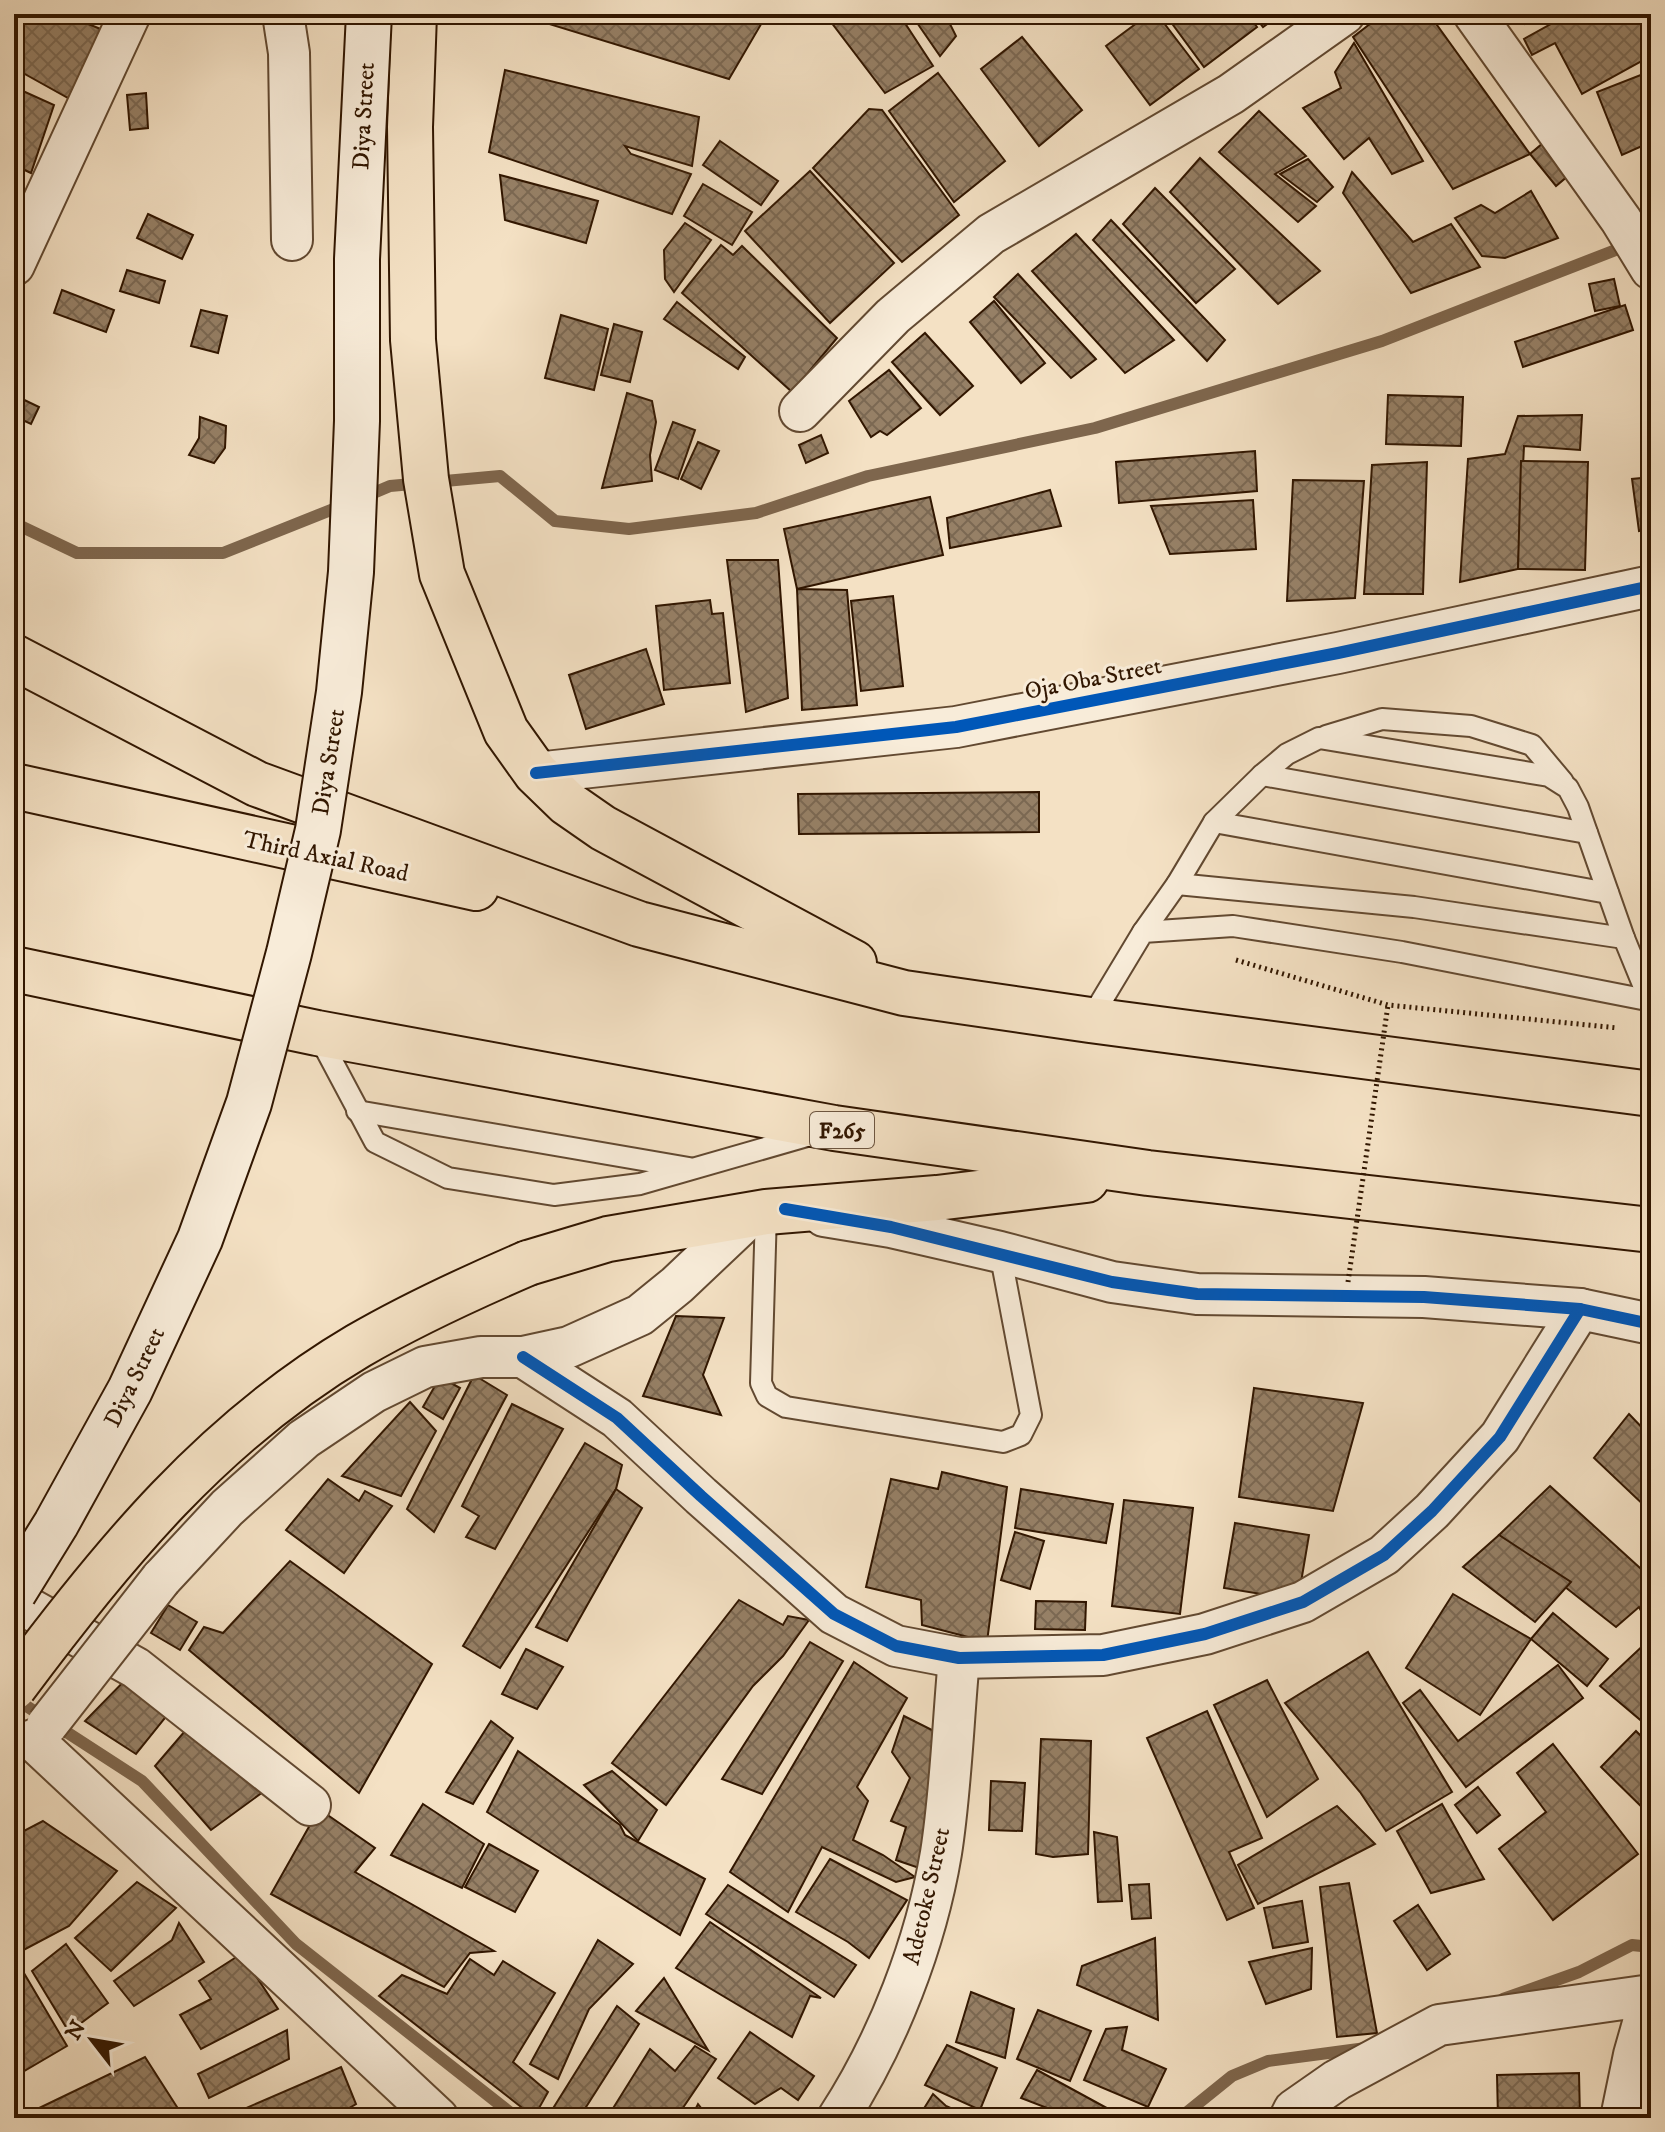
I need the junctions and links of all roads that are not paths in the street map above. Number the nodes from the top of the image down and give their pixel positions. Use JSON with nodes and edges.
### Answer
{"nodes":[{"id":1,"x":130,"y":14,"type":"edge"},
{"id":2,"x":283,"y":14,"type":"edge"},
{"id":3,"x":369,"y":14,"type":"edge"},
{"id":4,"x":414,"y":14,"type":"edge"},
{"id":5,"x":1344,"y":14,"type":"edge"},
{"id":6,"x":1474,"y":14,"type":"edge"},
{"id":7,"x":292,"y":240,"type":"dead end"},
{"id":8,"x":14,"y":265,"type":"edge"},
{"id":9,"x":1649,"y":265,"type":"edge"},
{"id":10,"x":800,"y":411,"type":"dead end"},
{"id":11,"x":1651,"y":586,"type":"edge"},
{"id":12,"x":14,"y":657,"type":"edge"},
{"id":13,"x":1319,"y":738,"type":"junction"},
{"id":14,"x":536,"y":773,"type":"junction"},
{"id":15,"x":1262,"y":775,"type":"junction"},
{"id":16,"x":14,"y":786,"type":"edge"},
{"id":17,"x":1568,"y":788,"type":"junction"},
{"id":18,"x":1214,"y":822,"type":"junction"},
{"id":19,"x":1587,"y":833,"type":"junction"},
{"id":20,"x":1177,"y":884,"type":"junction"},
{"id":21,"x":1608,"y":893,"type":"junction"},
{"id":22,"x":639,"y":924,"type":"junction"},
{"id":23,"x":1143,"y":932,"type":"junction"},
{"id":24,"x":1624,"y":938,"type":"junction"},
{"id":25,"x":23,"y":969,"type":"edge"},
{"id":26,"x":904,"y":993,"type":"junction"},
{"id":27,"x":1649,"y":1002,"type":"edge"},
{"id":28,"x":1090,"y":1020,"type":"junction"},
{"id":29,"x":317,"y":1033,"type":"junction"},
{"id":30,"x":1651,"y":1094,"type":"edge"},
{"id":31,"x":357,"y":1111,"type":"junction"},
{"id":32,"x":834,"y":1128,"type":"junction"},
{"id":33,"x":695,"y":1169,"type":"junction"},
{"id":34,"x":1148,"y":1173,"type":"junction"},
{"id":35,"x":768,"y":1212,"type":"junction"},
{"id":36,"x":1651,"y":1230,"type":"edge"},
{"id":37,"x":1000,"y":1252,"type":"junction"},
{"id":38,"x":1580,"y":1309,"type":"junction"},
{"id":39,"x":1651,"y":1324,"type":"edge"},
{"id":40,"x":523,"y":1357,"type":"junction"},
{"id":41,"x":14,"y":1592,"type":"edge"},
{"id":42,"x":14,"y":1600,"type":"edge"},
{"id":43,"x":959,"y":1658,"type":"junction"},
{"id":44,"x":14,"y":1687,"type":"edge"},
{"id":45,"x":31,"y":1743,"type":"edge"},
{"id":46,"x":310,"y":1805,"type":"dead end"},
{"id":47,"x":1651,"y":1995,"type":"edge"},
{"id":48,"x":438,"y":2118,"type":"edge"},
{"id":49,"x":838,"y":2118,"type":"edge"},
{"id":50,"x":1290,"y":2118,"type":"edge"},
{"id":51,"x":1621,"y":2118,"type":"edge"}],
"edges":[{"from":1,"to":8,"type":"street"},
{"from":2,"to":7,"type":"street"},
{"from":3,"to":41,"type":"main road","name":"Diya Street","bridge":true},
{"from":4,"to":14,"type":"highway"},
{"from":5,"to":10,"type":"street"},
{"from":6,"to":9,"type":"street"},
{"from":11,"to":14,"type":"street","name":"Oja Oba Street"},
{"from":12,"to":22,"type":"highway"},
{"from":13,"to":15,"type":"lane"},
{"from":13,"to":17,"type":"lane"},
{"from":13,"to":17,"type":"lane"},
{"from":14,"to":26,"type":"highway"},
{"from":15,"to":18,"type":"lane"},
{"from":15,"to":19,"type":"lane"},
{"from":16,"to":22,"type":"highway","name":"Third Axial Road"},
{"from":17,"to":19,"type":"lane"},
{"from":18,"to":20,"type":"lane"},
{"from":18,"to":21,"type":"lane"},
{"from":19,"to":21,"type":"lane"},
{"from":20,"to":23,"type":"lane"},
{"from":20,"to":24,"type":"lane"},
{"from":21,"to":24,"type":"lane"},
{"from":22,"to":26,"type":"highway"},
{"from":23,"to":27,"type":"lane"},
{"from":23,"to":28,"type":"lane"},
{"from":24,"to":27,"type":"lane"},
{"from":25,"to":29,"type":"highway","number":"F265"},
{"from":26,"to":28,"type":"highway"},
{"from":28,"to":30,"type":"highway"},
{"from":29,"to":31,"type":"lane"},
{"from":29,"to":32,"type":"highway","number":"F265"},
{"from":31,"to":33,"type":"lane"},
{"from":31,"to":33,"type":"lane"},
{"from":32,"to":33,"type":"lane"},
{"from":32,"to":34,"type":"highway","number":"F265"},
{"from":34,"to":35,"type":"highway"},
{"from":34,"to":36,"type":"highway","number":"F265"},
{"from":35,"to":37,"type":"street"},
{"from":35,"to":37,"type":"lane"},
{"from":35,"to":40,"type":"street"},
{"from":35,"to":44,"type":"highway","bridge":true},
{"from":37,"to":38,"type":"street"},
{"from":38,"to":39,"type":"street"},
{"from":38,"to":43,"type":"street"},
{"from":40,"to":43,"type":"street"},
{"from":40,"to":45,"type":"street","bridge":true},
{"from":42,"to":46,"type":"street"},
{"from":43,"to":49,"type":"street","name":"Adetoke Street"},
{"from":45,"to":48,"type":"street"},
{"from":47,"to":50,"type":"street"},
{"from":47,"to":51,"type":"street"}]}
